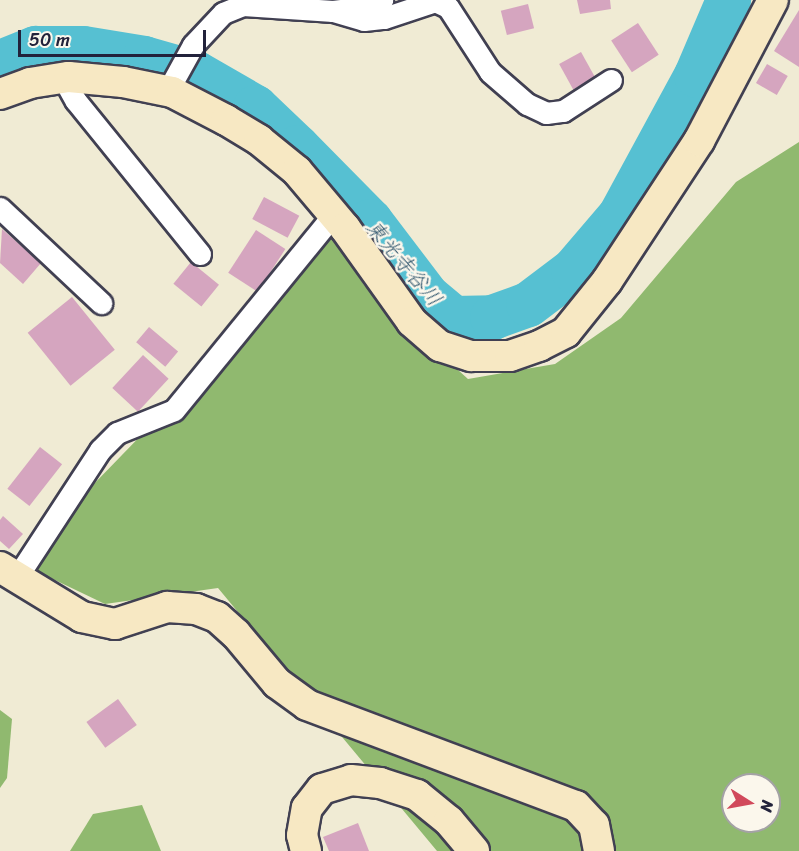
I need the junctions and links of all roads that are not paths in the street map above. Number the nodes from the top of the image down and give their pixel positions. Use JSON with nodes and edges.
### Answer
{"nodes":[{"id":1,"x":382,"y":0,"type":"edge"},
{"id":2,"x":772,"y":0,"type":"edge"},
{"id":3,"x":333,"y":11,"type":"junction"},
{"id":4,"x":63,"y":78,"type":"junction"},
{"id":5,"x":611,"y":80,"type":"dead end"},
{"id":6,"x":172,"y":88,"type":"junction"},
{"id":7,"x":0,"y":94,"type":"edge"},
{"id":8,"x":0,"y":208,"type":"edge"},
{"id":9,"x":334,"y":214,"type":"junction"},
{"id":10,"x":200,"y":254,"type":"dead end"},
{"id":11,"x":101,"y":303,"type":"dead end"},
{"id":12,"x":9,"y":572,"type":"edge"},
{"id":13,"x":306,"y":851,"type":"edge"},
{"id":14,"x":474,"y":851,"type":"edge"},
{"id":15,"x":599,"y":851,"type":"edge"}],
"edges":[{"from":1,"to":3,"type":"street"},
{"from":2,"to":9,"type":"street"},
{"from":3,"to":5,"type":"street"},
{"from":3,"to":6,"type":"street"},
{"from":4,"to":6,"type":"street"},
{"from":4,"to":7,"type":"street"},
{"from":4,"to":10,"type":"street"},
{"from":6,"to":9,"type":"street"},
{"from":8,"to":11,"type":"street"},
{"from":9,"to":12,"type":"street"},
{"from":12,"to":15,"type":"street"},
{"from":13,"to":14,"type":"street"}]}
